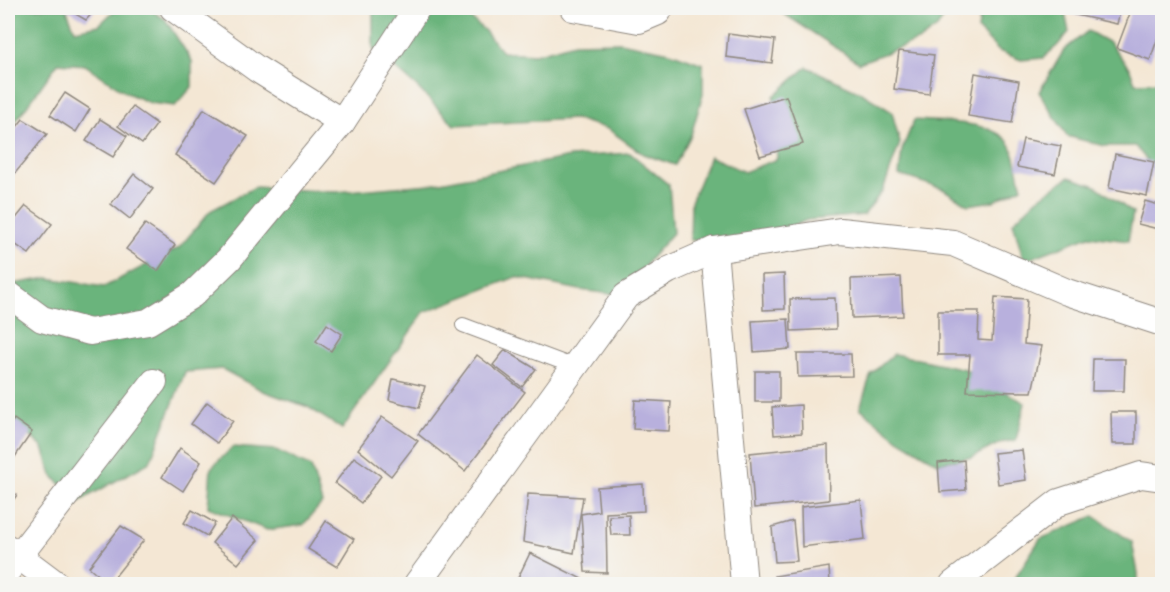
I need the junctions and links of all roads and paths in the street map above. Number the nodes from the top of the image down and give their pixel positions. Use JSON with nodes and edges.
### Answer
{"nodes":[{"id":1,"x":173,"y":8,"type":"edge"},
{"id":2,"x":417,"y":8,"type":"edge"},
{"id":3,"x":573,"y":8,"type":"edge"},
{"id":4,"x":660,"y":8,"type":"edge"},
{"id":5,"x":342,"y":122,"type":"junction"},
{"id":6,"x":714,"y":250,"type":"junction"},
{"id":7,"x":8,"y":294,"type":"edge"},
{"id":8,"x":1162,"y":323,"type":"edge"},
{"id":9,"x":463,"y":325,"type":"dead end"},
{"id":10,"x":575,"y":367,"type":"junction"},
{"id":11,"x":154,"y":382,"type":"dead end"},
{"id":12,"x":1162,"y":478,"type":"edge"},
{"id":13,"x":11,"y":558,"type":"edge"},
{"id":14,"x":56,"y":585,"type":"edge"},
{"id":15,"x":417,"y":585,"type":"edge"},
{"id":16,"x":744,"y":585,"type":"edge"},
{"id":17,"x":952,"y":585,"type":"edge"}],
"edges":[{"from":1,"to":5,"type":"street"},
{"from":2,"to":5,"type":"street"},
{"from":3,"to":4,"type":"street"},
{"from":5,"to":7,"type":"street"},
{"from":6,"to":8,"type":"street"},
{"from":6,"to":10,"type":"street"},
{"from":6,"to":16,"type":"street"},
{"from":9,"to":10,"type":"lane"},
{"from":10,"to":15,"type":"street"},
{"from":11,"to":13,"type":"street"},
{"from":12,"to":17,"type":"street"},
{"from":13,"to":14,"type":"street"}]}
